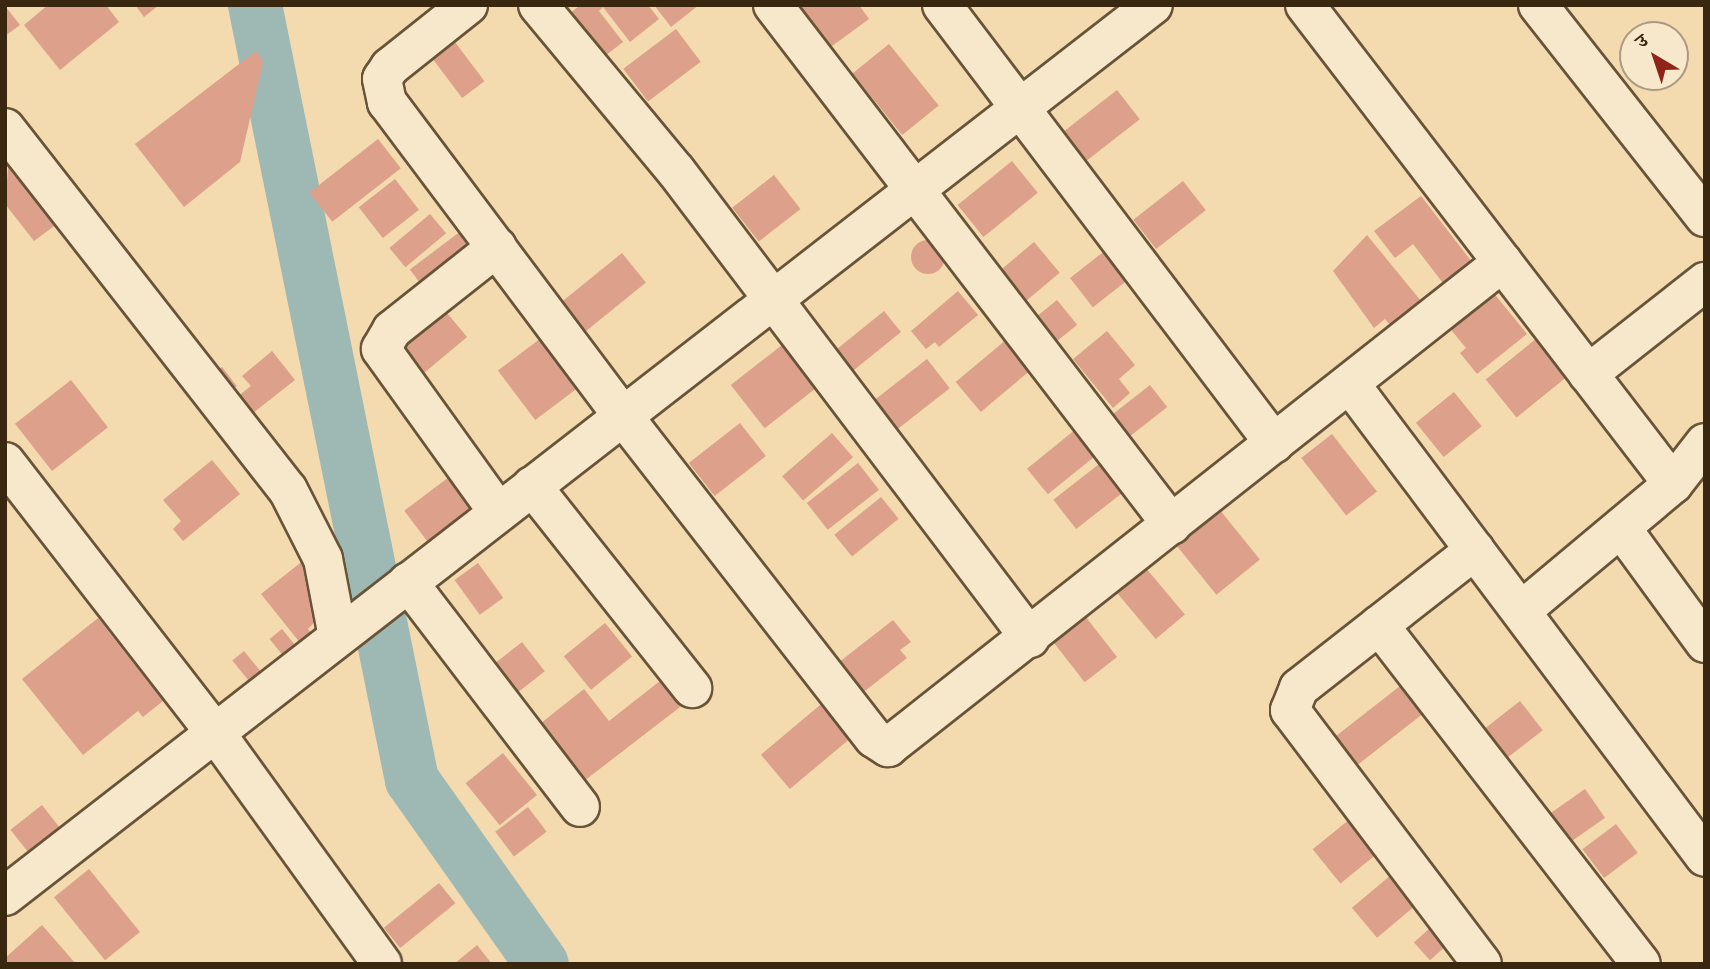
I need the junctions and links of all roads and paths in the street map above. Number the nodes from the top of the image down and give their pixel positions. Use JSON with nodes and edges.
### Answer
{"nodes":[{"id":1,"x":468,"y":5,"type":"edge"},
{"id":2,"x":538,"y":5,"type":"edge"},
{"id":3,"x":773,"y":5,"type":"edge"},
{"id":4,"x":942,"y":5,"type":"edge"},
{"id":5,"x":1153,"y":5,"type":"edge"},
{"id":6,"x":1305,"y":5,"type":"edge"},
{"id":7,"x":1538,"y":5,"type":"edge"},
{"id":8,"x":1022,"y":106,"type":"junction"},
{"id":9,"x":5,"y":128,"type":"edge"},
{"id":10,"x":912,"y":192,"type":"junction"},
{"id":11,"x":1705,"y":217,"type":"edge"},
{"id":12,"x":498,"y":247,"type":"junction"},
{"id":13,"x":1503,"y":262,"type":"junction"},
{"id":14,"x":1705,"y":282,"type":"edge"},
{"id":15,"x":774,"y":299,"type":"junction"},
{"id":16,"x":1588,"y":374,"type":"junction"},
{"id":17,"x":1350,"y":384,"type":"junction"},
{"id":18,"x":623,"y":416,"type":"junction"},
{"id":19,"x":1274,"y":443,"type":"junction"},
{"id":20,"x":1705,"y":443,"type":"edge"},
{"id":21,"x":5,"y":462,"type":"edge"},
{"id":22,"x":1672,"y":484,"type":"junction"},
{"id":23,"x":532,"y":486,"type":"junction"},
{"id":24,"x":498,"y":512,"type":"junction"},
{"id":25,"x":1172,"y":525,"type":"junction"},
{"id":26,"x":1622,"y":529,"type":"junction"},
{"id":27,"x":1475,"y":550,"type":"junction"},
{"id":28,"x":403,"y":586,"type":"junction"},
{"id":29,"x":1521,"y":611,"type":"junction"},
{"id":30,"x":1379,"y":625,"type":"junction"},
{"id":31,"x":342,"y":633,"type":"junction"},
{"id":32,"x":1030,"y":638,"type":"junction"},
{"id":33,"x":1705,"y":643,"type":"edge"},
{"id":34,"x":692,"y":688,"type":"dead end"},
{"id":35,"x":218,"y":735,"type":"junction"},
{"id":36,"x":580,"y":807,"type":"dead end"},
{"id":37,"x":1705,"y":857,"type":"edge"},
{"id":38,"x":5,"y":896,"type":"edge"},
{"id":39,"x":383,"y":964,"type":"edge"},
{"id":40,"x":1482,"y":964,"type":"edge"},
{"id":41,"x":1640,"y":964,"type":"edge"}],
"edges":[{"from":1,"to":12,"type":"street"},
{"from":2,"to":15,"type":"street"},
{"from":3,"to":10,"type":"street"},
{"from":4,"to":8,"type":"street"},
{"from":5,"to":8,"type":"street"},
{"from":6,"to":13,"type":"street"},
{"from":7,"to":11,"type":"street"},
{"from":8,"to":10,"type":"street"},
{"from":8,"to":19,"type":"street"},
{"from":9,"to":31,"type":"street"},
{"from":10,"to":15,"type":"street"},
{"from":10,"to":25,"type":"street"},
{"from":12,"to":18,"type":"street"},
{"from":12,"to":24,"type":"street"},
{"from":13,"to":16,"type":"street"},
{"from":13,"to":17,"type":"street"},
{"from":14,"to":16,"type":"street"},
{"from":15,"to":18,"type":"street"},
{"from":15,"to":32,"type":"street"},
{"from":16,"to":22,"type":"street"},
{"from":17,"to":19,"type":"street"},
{"from":17,"to":27,"type":"street"},
{"from":18,"to":23,"type":"street"},
{"from":18,"to":32,"type":"street"},
{"from":19,"to":25,"type":"street"},
{"from":20,"to":22,"type":"street"},
{"from":21,"to":35,"type":"street"},
{"from":22,"to":26,"type":"street"},
{"from":23,"to":24,"type":"street"},
{"from":23,"to":34,"type":"street"},
{"from":24,"to":28,"type":"street"},
{"from":25,"to":32,"type":"street"},
{"from":26,"to":29,"type":"street"},
{"from":26,"to":33,"type":"street"},
{"from":27,"to":29,"type":"street"},
{"from":27,"to":30,"type":"street"},
{"from":28,"to":31,"type":"street"},
{"from":28,"to":36,"type":"street"},
{"from":29,"to":37,"type":"street"},
{"from":30,"to":40,"type":"street"},
{"from":30,"to":41,"type":"street"},
{"from":31,"to":35,"type":"street"},
{"from":35,"to":38,"type":"street"},
{"from":35,"to":39,"type":"street"}]}
